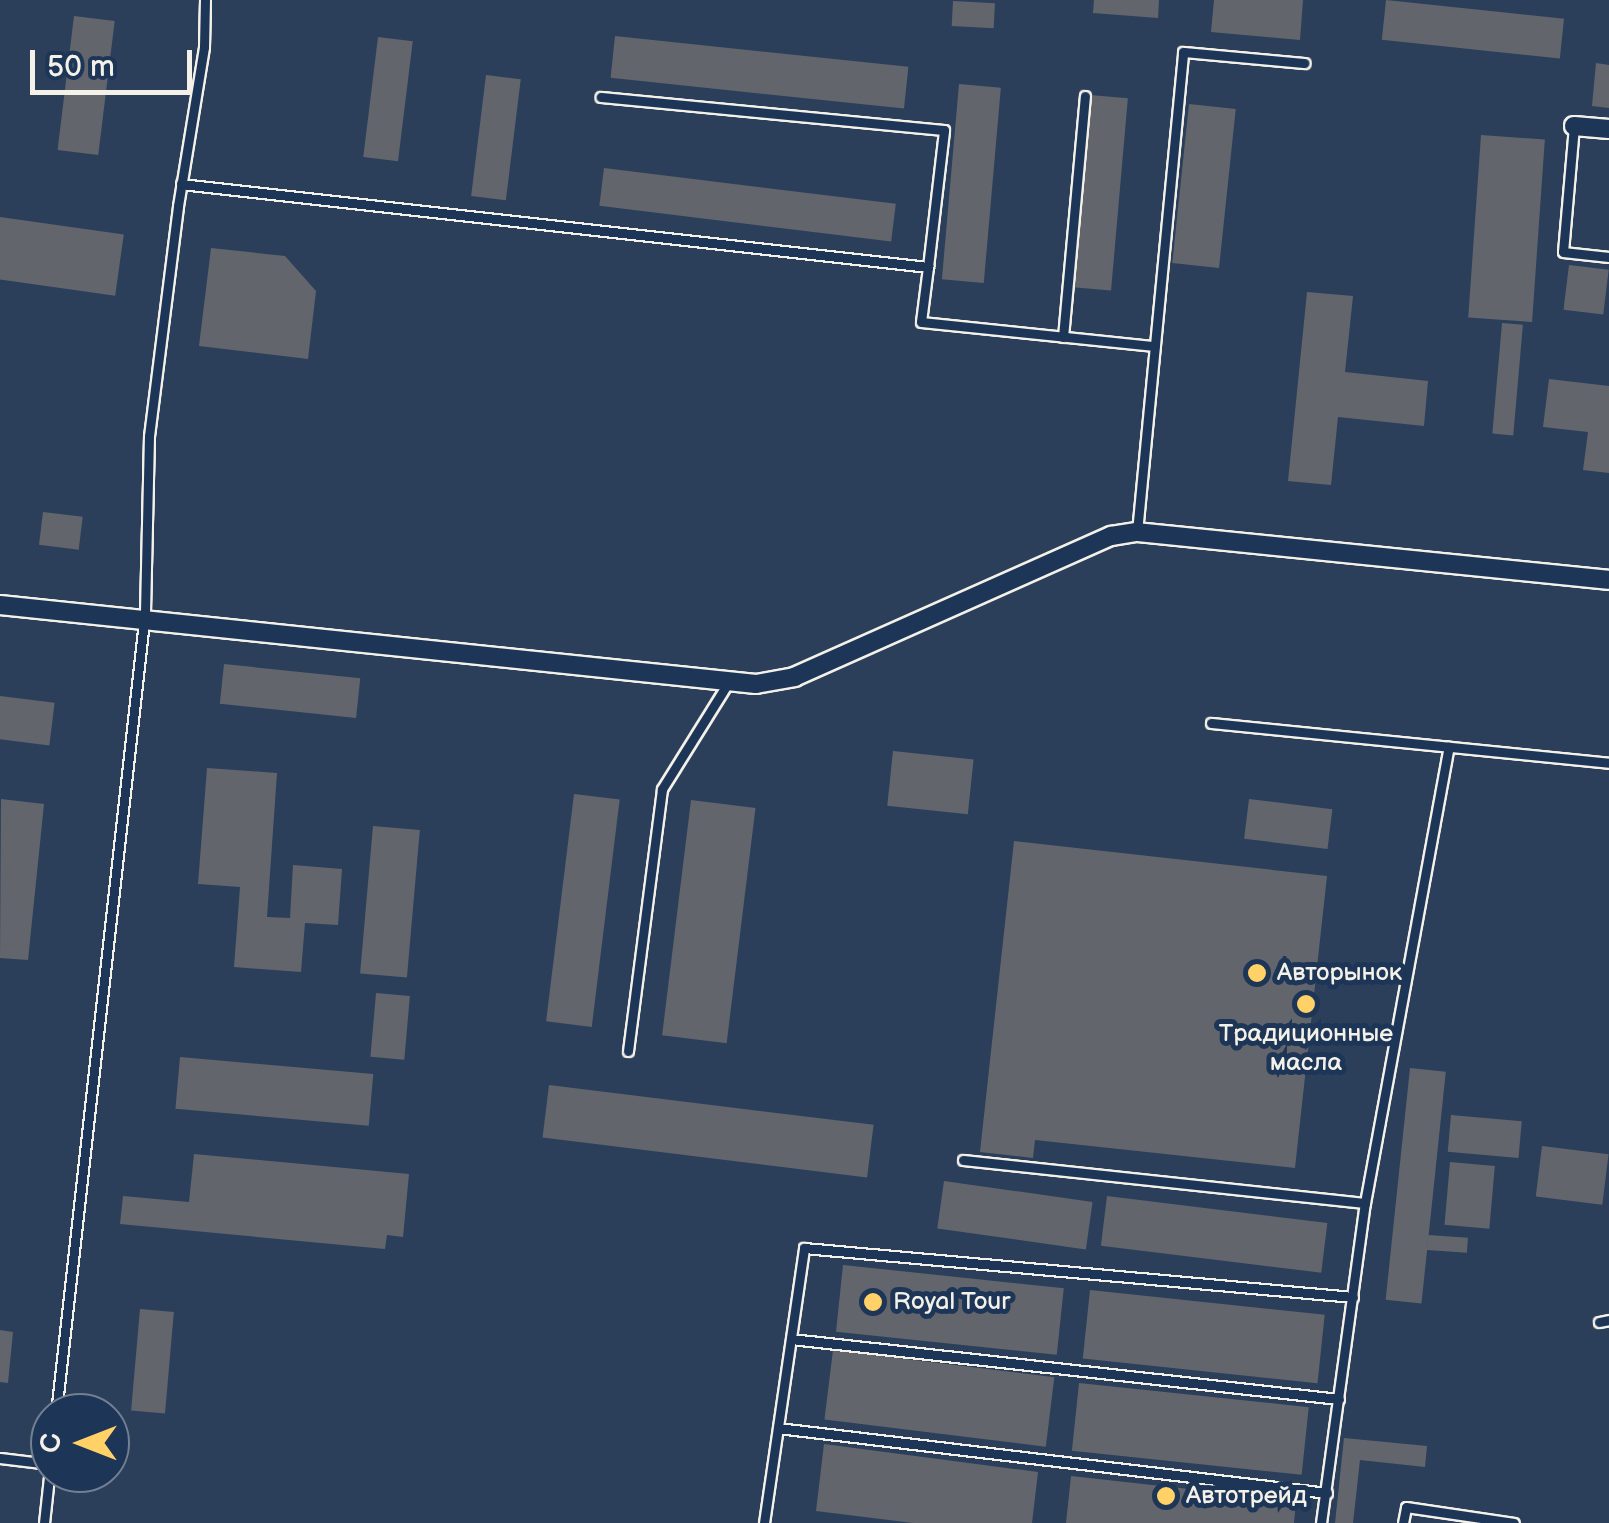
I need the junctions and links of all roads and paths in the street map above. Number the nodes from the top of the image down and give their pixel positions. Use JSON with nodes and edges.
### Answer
{"nodes":[{"id":1,"x":205,"y":0,"type":"edge"},
{"id":2,"x":1306,"y":63,"type":"dead end"},
{"id":3,"x":1085,"y":96,"type":"dead end"},
{"id":4,"x":602,"y":97,"type":"dead end"},
{"id":5,"x":1574,"y":126,"type":"joint"},
{"id":6,"x":1609,"y":129,"type":"edge"},
{"id":7,"x":181,"y":184,"type":"junction"},
{"id":8,"x":1609,"y":257,"type":"edge"},
{"id":9,"x":928,"y":267,"type":"junction"},
{"id":10,"x":1064,"y":336,"type":"junction"},
{"id":11,"x":1155,"y":346,"type":"junction"},
{"id":12,"x":1137,"y":532,"type":"junction"},
{"id":13,"x":1609,"y":580,"type":"edge"},
{"id":14,"x":0,"y":605,"type":"edge"},
{"id":15,"x":144,"y":619,"type":"junction"},
{"id":16,"x":728,"y":683,"type":"junction"},
{"id":17,"x":1212,"y":723,"type":"dead end"},
{"id":18,"x":1449,"y":747,"type":"junction"},
{"id":19,"x":1609,"y":762,"type":"edge"},
{"id":20,"x":628,"y":1050,"type":"dead end"},
{"id":21,"x":963,"y":1160,"type":"dead end"},
{"id":22,"x":1365,"y":1204,"type":"junction"},
{"id":23,"x":1353,"y":1297,"type":"junction"},
{"id":24,"x":791,"y":1339,"type":"junction"},
{"id":25,"x":58,"y":1393,"type":"edge"},
{"id":26,"x":1339,"y":1398,"type":"junction"},
{"id":27,"x":778,"y":1428,"type":"junction"},
{"id":28,"x":0,"y":1458,"type":"edge"},
{"id":29,"x":30,"y":1463,"type":"edge"},
{"id":30,"x":47,"y":1493,"type":"edge"},
{"id":31,"x":1327,"y":1494,"type":"junction"},
{"id":32,"x":44,"y":1523,"type":"edge"},
{"id":33,"x":764,"y":1523,"type":"edge"},
{"id":34,"x":1321,"y":1523,"type":"edge"},
{"id":35,"x":1404,"y":1523,"type":"edge"},
{"id":36,"x":1514,"y":1523,"type":"edge"}],
"edges":[{"from":1,"to":7,"type":"lane"},
{"from":2,"to":11,"type":"lane"},
{"from":3,"to":10,"type":"lane"},
{"from":4,"to":9,"type":"lane"},
{"from":5,"to":6,"type":"street"},
{"from":5,"to":8,"type":"lane"},
{"from":7,"to":9,"type":"lane"},
{"from":7,"to":15,"type":"lane"},
{"from":9,"to":10,"type":"lane"},
{"from":10,"to":11,"type":"lane"},
{"from":11,"to":12,"type":"lane"},
{"from":12,"to":13,"type":"street"},
{"from":12,"to":16,"type":"street"},
{"from":14,"to":15,"type":"street"},
{"from":15,"to":16,"type":"street"},
{"from":15,"to":25,"type":"lane"},
{"from":16,"to":20,"type":"lane"},
{"from":17,"to":18,"type":"lane"},
{"from":18,"to":19,"type":"lane"},
{"from":18,"to":22,"type":"lane"},
{"from":21,"to":22,"type":"lane"},
{"from":22,"to":23,"type":"lane"},
{"from":23,"to":24,"type":"lane"},
{"from":23,"to":26,"type":"lane"},
{"from":24,"to":26,"type":"lane"},
{"from":24,"to":27,"type":"lane"},
{"from":26,"to":31,"type":"lane"},
{"from":27,"to":31,"type":"lane"},
{"from":27,"to":33,"type":"lane"},
{"from":28,"to":29,"type":"lane"},
{"from":30,"to":32,"type":"lane"},
{"from":31,"to":34,"type":"lane"},
{"from":35,"to":36,"type":"lane"}]}
